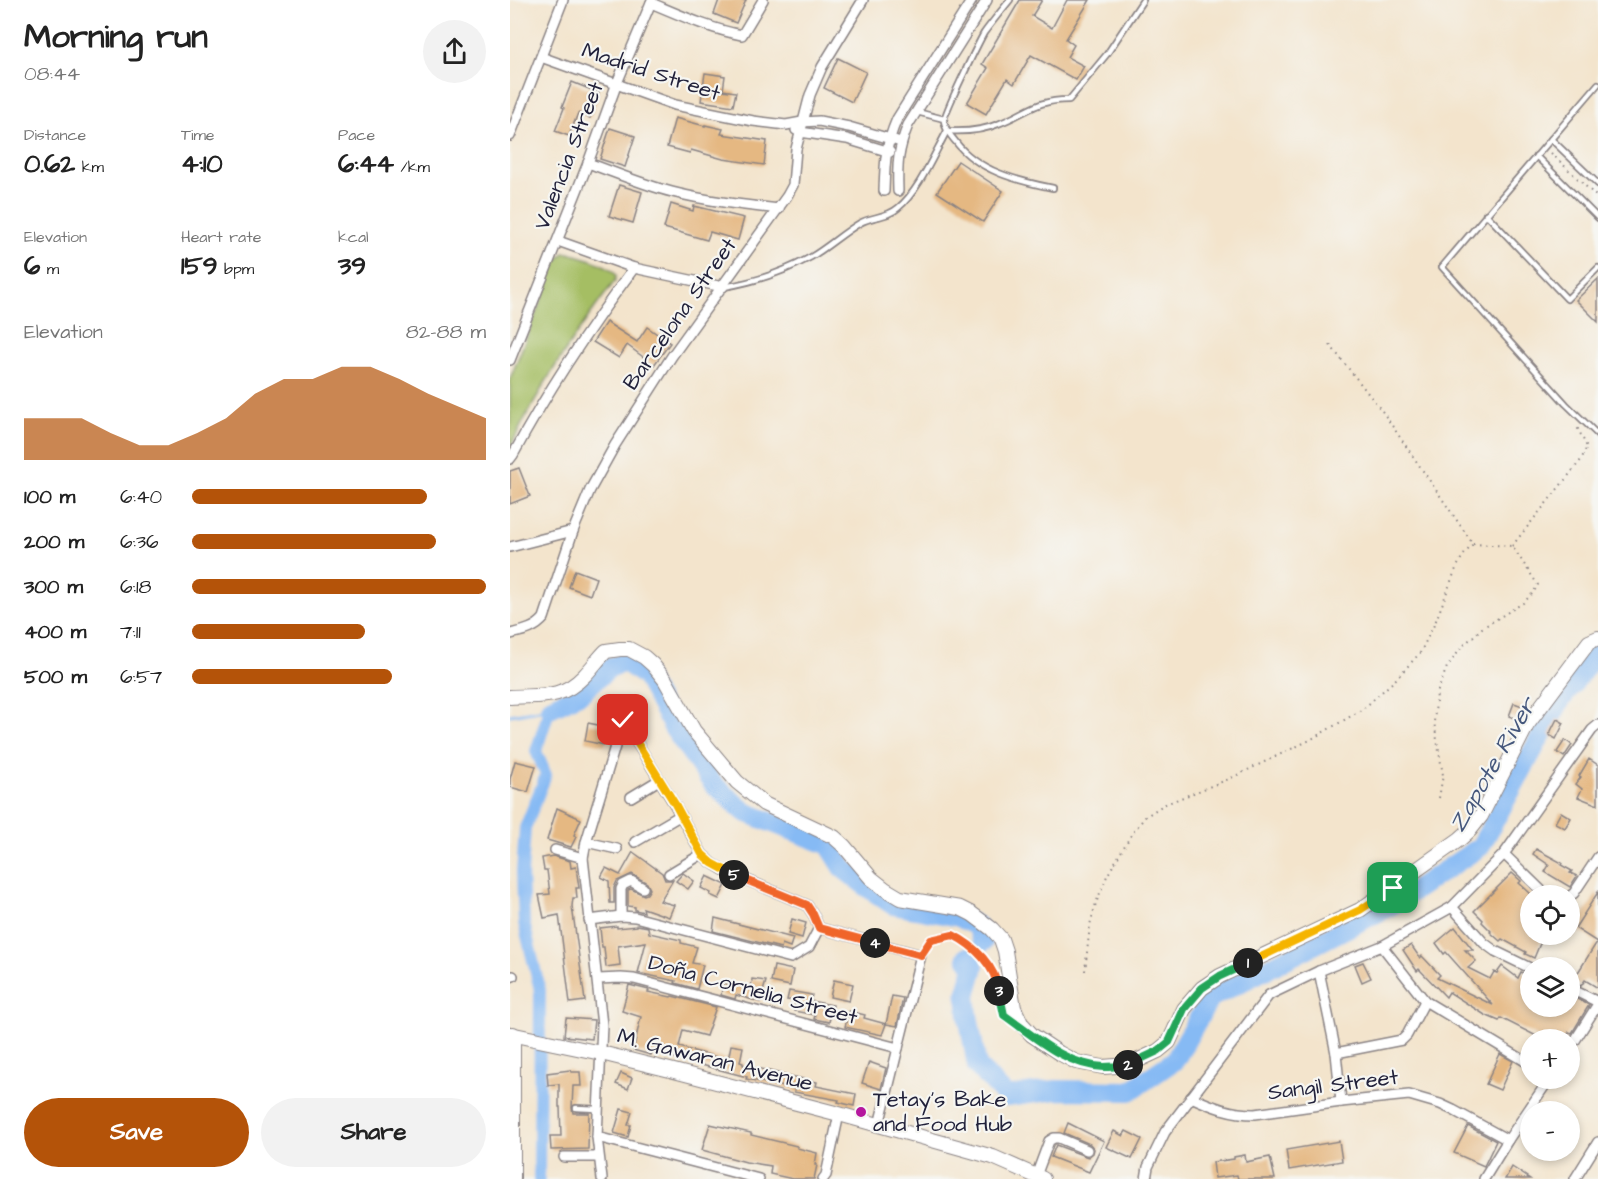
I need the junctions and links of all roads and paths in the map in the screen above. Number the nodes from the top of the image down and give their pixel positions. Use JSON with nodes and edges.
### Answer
{"nodes":[{"id":1,"x":563,"y":0,"type":"edge"},
{"id":2,"x":763,"y":0,"type":"edge"},
{"id":3,"x":863,"y":0,"type":"edge"},
{"id":4,"x":972,"y":0,"type":"edge"},
{"id":5,"x":987,"y":0,"type":"edge"},
{"id":6,"x":1010,"y":0,"type":"edge"},
{"id":7,"x":1143,"y":0,"type":"edge"},
{"id":8,"x":651,"y":2,"type":"edge"},
{"id":9,"x":541,"y":57,"type":"junction"},
{"id":10,"x":617,"y":83,"type":"junction"},
{"id":11,"x":1598,"y":84,"type":"edge"},
{"id":12,"x":916,"y":111,"type":"junction"},
{"id":13,"x":944,"y":119,"type":"junction"},
{"id":14,"x":801,"y":127,"type":"junction"},
{"id":15,"x":947,"y":131,"type":"junction"},
{"id":16,"x":510,"y":136,"type":"edge"},
{"id":17,"x":889,"y":138,"type":"junction"},
{"id":18,"x":1551,"y":139,"type":"junction"},
{"id":19,"x":901,"y":142,"type":"junction"},
{"id":20,"x":1544,"y":146,"type":"junction"},
{"id":21,"x":886,"y":150,"type":"junction"},
{"id":22,"x":898,"y":154,"type":"junction"},
{"id":23,"x":1536,"y":156,"type":"junction"},
{"id":24,"x":588,"y":163,"type":"junction"},
{"id":25,"x":1598,"y":184,"type":"edge"},
{"id":26,"x":1053,"y":188,"type":"dead end"},
{"id":27,"x":884,"y":191,"type":"dead end"},
{"id":28,"x":898,"y":191,"type":"dead end"},
{"id":29,"x":1598,"y":198,"type":"edge"},
{"id":30,"x":778,"y":209,"type":"junction"},
{"id":31,"x":1486,"y":214,"type":"junction"},
{"id":32,"x":1598,"y":218,"type":"edge"},
{"id":33,"x":558,"y":241,"type":"junction"},
{"id":34,"x":634,"y":268,"type":"junction"},
{"id":35,"x":1598,"y":268,"type":"edge"},
{"id":36,"x":723,"y":287,"type":"junction"},
{"id":37,"x":1330,"y":345,"type":"dead end"},
{"id":38,"x":510,"y":360,"type":"edge"},
{"id":39,"x":1577,"y":426,"type":"dead end"},
{"id":40,"x":1598,"y":435,"type":"edge"},
{"id":41,"x":510,"y":459,"type":"edge"},
{"id":42,"x":573,"y":531,"type":"junction"},
{"id":43,"x":1473,"y":544,"type":"junction"},
{"id":44,"x":1512,"y":546,"type":"junction"},
{"id":45,"x":510,"y":547,"type":"edge"},
{"id":46,"x":510,"y":634,"type":"edge"},
{"id":47,"x":1598,"y":638,"type":"edge"},
{"id":48,"x":510,"y":697,"type":"edge"},
{"id":49,"x":1598,"y":725,"type":"edge"},
{"id":50,"x":659,"y":780,"type":"junction"},
{"id":51,"x":631,"y":797,"type":"dead end"},
{"id":52,"x":1439,"y":798,"type":"dead end"},
{"id":53,"x":681,"y":815,"type":"junction"},
{"id":54,"x":586,"y":842,"type":"junction"},
{"id":55,"x":635,"y":842,"type":"dead end"},
{"id":56,"x":617,"y":849,"type":"dead end"},
{"id":57,"x":555,"y":850,"type":"dead end"},
{"id":58,"x":702,"y":854,"type":"junction"},
{"id":59,"x":1504,"y":854,"type":"junction"},
{"id":60,"x":1598,"y":857,"type":"edge"},
{"id":61,"x":583,"y":858,"type":"junction"},
{"id":62,"x":669,"y":874,"type":"dead end"},
{"id":63,"x":1536,"y":885,"type":"edge"},
{"id":64,"x":1579,"y":885,"type":"edge"},
{"id":65,"x":643,"y":888,"type":"dead end"},
{"id":66,"x":1452,"y":907,"type":"junction"},
{"id":67,"x":621,"y":916,"type":"junction"},
{"id":68,"x":589,"y":920,"type":"junction"},
{"id":69,"x":819,"y":928,"type":"junction"},
{"id":70,"x":1382,"y":946,"type":"junction"},
{"id":71,"x":921,"y":955,"type":"junction"},
{"id":72,"x":1520,"y":963,"type":"edge"},
{"id":73,"x":1085,"y":971,"type":"dead end"},
{"id":74,"x":1319,"y":971,"type":"junction"},
{"id":75,"x":598,"y":979,"type":"junction"},
{"id":76,"x":998,"y":985,"type":"dead end"},
{"id":77,"x":1580,"y":994,"type":"edge"},
{"id":78,"x":1425,"y":1001,"type":"junction"},
{"id":79,"x":1598,"y":1003,"type":"edge"},
{"id":80,"x":1580,"y":1032,"type":"edge"},
{"id":81,"x":515,"y":1035,"type":"edge"},
{"id":82,"x":898,"y":1048,"type":"junction"},
{"id":83,"x":600,"y":1053,"type":"junction"},
{"id":84,"x":1336,"y":1053,"type":"junction"},
{"id":85,"x":1520,"y":1058,"type":"edge"},
{"id":86,"x":1543,"y":1089,"type":"edge"},
{"id":87,"x":1191,"y":1097,"type":"junction"},
{"id":88,"x":1341,"y":1102,"type":"junction"},
{"id":89,"x":576,"y":1108,"type":"dead end"},
{"id":90,"x":598,"y":1109,"type":"junction"},
{"id":91,"x":839,"y":1114,"type":"junction"},
{"id":92,"x":879,"y":1125,"type":"junction"},
{"id":93,"x":597,"y":1137,"type":"junction"},
{"id":94,"x":1508,"y":1140,"type":"junction"},
{"id":95,"x":1598,"y":1142,"type":"edge"},
{"id":96,"x":1086,"y":1150,"type":"dead end"},
{"id":97,"x":598,"y":1156,"type":"junction"},
{"id":98,"x":564,"y":1157,"type":"dead end"},
{"id":99,"x":1039,"y":1177,"type":"edge"},
{"id":100,"x":513,"y":1179,"type":"edge"},
{"id":101,"x":602,"y":1179,"type":"edge"},
{"id":102,"x":759,"y":1179,"type":"edge"},
{"id":103,"x":823,"y":1179,"type":"edge"},
{"id":104,"x":1146,"y":1179,"type":"edge"},
{"id":105,"x":1484,"y":1179,"type":"edge"},
{"id":106,"x":1575,"y":1179,"type":"edge"}],
"edges":[{"from":1,"to":9,"type":"street"},
{"from":2,"to":8,"type":"street"},
{"from":3,"to":14,"type":"street","name":"Barcelona Street"},
{"from":4,"to":17,"type":"street"},
{"from":5,"to":12,"type":"street"},
{"from":6,"to":13,"type":"lane"},
{"from":7,"to":15,"type":"lane"},
{"from":8,"to":10,"type":"street","name":"Valencia Street"},
{"from":9,"to":10,"type":"street","name":"Madrid Street"},
{"from":9,"to":16,"type":"street"},
{"from":10,"to":14,"type":"street","name":"Madrid Street"},
{"from":10,"to":24,"type":"street","name":"Valencia Street"},
{"from":11,"to":18,"type":"lane"},
{"from":12,"to":13,"type":"lane"},
{"from":12,"to":19,"type":"street"},
{"from":13,"to":15,"type":"lane"},
{"from":14,"to":17,"type":"street","name":"Madrid Street"},
{"from":14,"to":21,"type":"street","name":"Madrid Street"},
{"from":14,"to":30,"type":"street","name":"Barcelona Street"},
{"from":15,"to":26,"type":"lane"},
{"from":15,"to":36,"type":"lane"},
{"from":17,"to":19,"type":"street","name":"Madrid Street"},
{"from":17,"to":21,"type":"street"},
{"from":18,"to":20,"type":"lane"},
{"from":18,"to":25,"type":"lane"},
{"from":19,"to":22,"type":"street"},
{"from":20,"to":23,"type":"lane"},
{"from":20,"to":29,"type":"path"},
{"from":21,"to":22,"type":"street","name":"Madrid Street"},
{"from":21,"to":27,"type":"street"},
{"from":22,"to":28,"type":"street"},
{"from":23,"to":31,"type":"lane"},
{"from":23,"to":32,"type":"lane"},
{"from":24,"to":30,"type":"street"},
{"from":24,"to":33,"type":"street","name":"Valencia Street"},
{"from":30,"to":36,"type":"street","name":"Barcelona Street"},
{"from":31,"to":35,"type":"lane"},
{"from":31,"to":40,"type":"lane"},
{"from":33,"to":34,"type":"street"},
{"from":33,"to":38,"type":"street","name":"Valencia Street"},
{"from":34,"to":36,"type":"street"},
{"from":34,"to":41,"type":"street"},
{"from":36,"to":42,"type":"street","name":"Barcelona Street"},
{"from":37,"to":43,"type":"path"},
{"from":39,"to":44,"type":"path"},
{"from":42,"to":45,"type":"street"},
{"from":42,"to":46,"type":"street","name":"Barcelona Street"},
{"from":43,"to":44,"type":"path"},
{"from":43,"to":73,"type":"path"},
{"from":44,"to":52,"type":"path"},
{"from":47,"to":48,"type":"street"},
{"from":49,"to":59,"type":"street"},
{"from":50,"to":51,"type":"street"},
{"from":50,"to":53,"type":"street"},
{"from":50,"to":54,"type":"street"},
{"from":53,"to":55,"type":"street"},
{"from":53,"to":58,"type":"street"},
{"from":54,"to":56,"type":"street"},
{"from":54,"to":61,"type":"street"},
{"from":57,"to":61,"type":"street"},
{"from":58,"to":62,"type":"street"},
{"from":58,"to":69,"type":"street"},
{"from":59,"to":63,"type":"street"},
{"from":59,"to":66,"type":"street"},
{"from":60,"to":64,"type":"street"},
{"from":61,"to":68,"type":"street"},
{"from":65,"to":67,"type":"street"},
{"from":66,"to":70,"type":"street"},
{"from":66,"to":72,"type":"street"},
{"from":67,"to":68,"type":"street"},
{"from":67,"to":69,"type":"street"},
{"from":68,"to":75,"type":"street"},
{"from":69,"to":71,"type":"street"},
{"from":70,"to":74,"type":"street"},
{"from":70,"to":78,"type":"street"},
{"from":71,"to":76,"type":"path"},
{"from":71,"to":82,"type":"street"},
{"from":74,"to":84,"type":"street"},
{"from":74,"to":87,"type":"street"},
{"from":75,"to":82,"type":"street","name":"Doña Cornelia Street"},
{"from":75,"to":83,"type":"street"},
{"from":77,"to":79,"type":"street"},
{"from":78,"to":84,"type":"street"},
{"from":78,"to":85,"type":"street"},
{"from":79,"to":80,"type":"street"},
{"from":81,"to":83,"type":"street","name":"M. Gawaran Avenue"},
{"from":81,"to":100,"type":"street","name":"M. Gawaran Avenue"},
{"from":82,"to":92,"type":"street"},
{"from":83,"to":90,"type":"street"},
{"from":83,"to":91,"type":"street","name":"M. Gawaran Avenue"},
{"from":84,"to":88,"type":"street"},
{"from":86,"to":94,"type":"street"},
{"from":87,"to":88,"type":"street","name":"Sangil Street"},
{"from":87,"to":104,"type":"street"},
{"from":88,"to":94,"type":"street","name":"Sangil Street"},
{"from":89,"to":90,"type":"lane"},
{"from":90,"to":93,"type":"street"},
{"from":91,"to":92,"type":"street","name":"M. Gawaran Avenue"},
{"from":91,"to":103,"type":"street"},
{"from":92,"to":99,"type":"street","name":"M. Gawaran Avenue"},
{"from":93,"to":97,"type":"street"},
{"from":93,"to":102,"type":"street"},
{"from":94,"to":105,"type":"street"},
{"from":95,"to":106,"type":"street"},
{"from":96,"to":99,"type":"street"},
{"from":97,"to":98,"type":"street"},
{"from":97,"to":101,"type":"street"}]}
